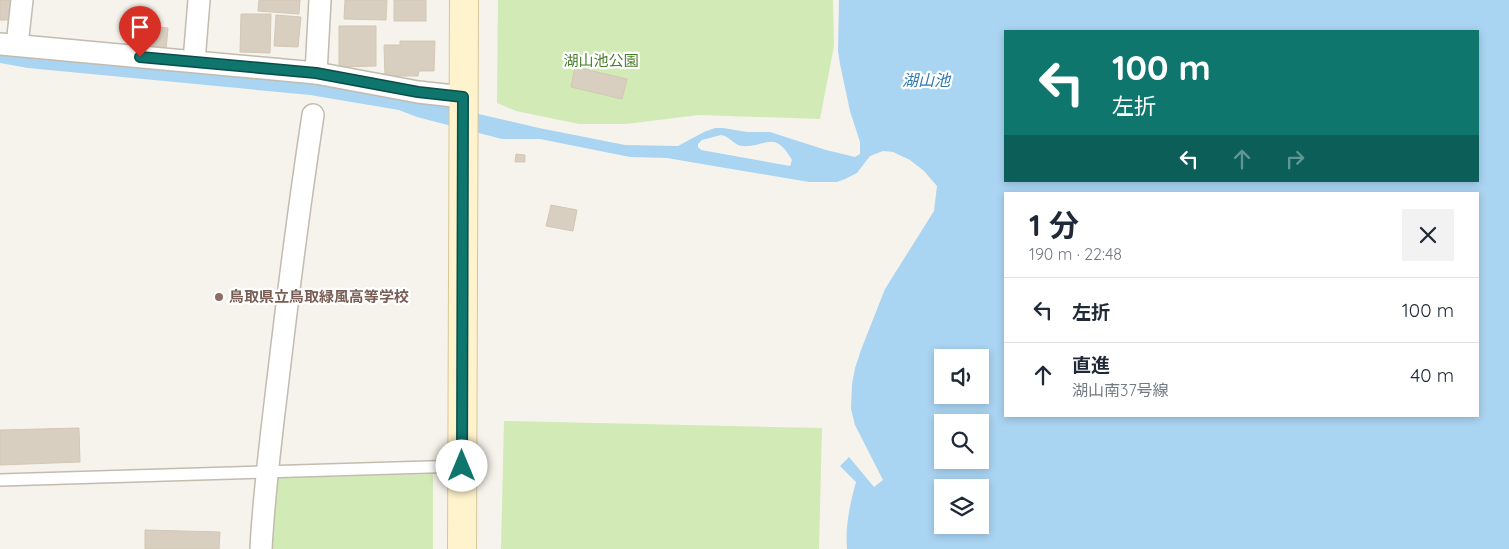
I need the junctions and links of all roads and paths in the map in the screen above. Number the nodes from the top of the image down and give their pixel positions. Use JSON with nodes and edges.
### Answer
{"nodes":[{"id":1,"x":22,"y":0,"type":"edge"},
{"id":2,"x":199,"y":0,"type":"edge"},
{"id":3,"x":320,"y":0,"type":"edge"},
{"id":4,"x":464,"y":0,"type":"edge"},
{"id":5,"x":9,"y":45,"type":"edge"},
{"id":6,"x":194,"y":61,"type":"junction"},
{"id":7,"x":316,"y":73,"type":"junction"},
{"id":8,"x":463,"y":97,"type":"junction"},
{"id":9,"x":313,"y":115,"type":"dead end"},
{"id":10,"x":462,"y":466,"type":"junction"},
{"id":11,"x":267,"y":472,"type":"junction"},
{"id":12,"x":0,"y":480,"type":"edge"},
{"id":13,"x":261,"y":549,"type":"edge"},
{"id":14,"x":462,"y":549,"type":"edge"}],
"edges":[{"from":1,"to":5,"type":"street"},
{"from":2,"to":6,"type":"street"},
{"from":3,"to":7,"type":"street"},
{"from":4,"to":8,"type":"main road"},
{"from":5,"to":6,"type":"street"},
{"from":6,"to":7,"type":"street"},
{"from":7,"to":8,"type":"street"},
{"from":8,"to":10,"type":"main road"},
{"from":9,"to":11,"type":"street"},
{"from":10,"to":11,"type":"lane"},
{"from":10,"to":14,"type":"main road"},
{"from":11,"to":12,"type":"lane"},
{"from":11,"to":13,"type":"street"}]}
